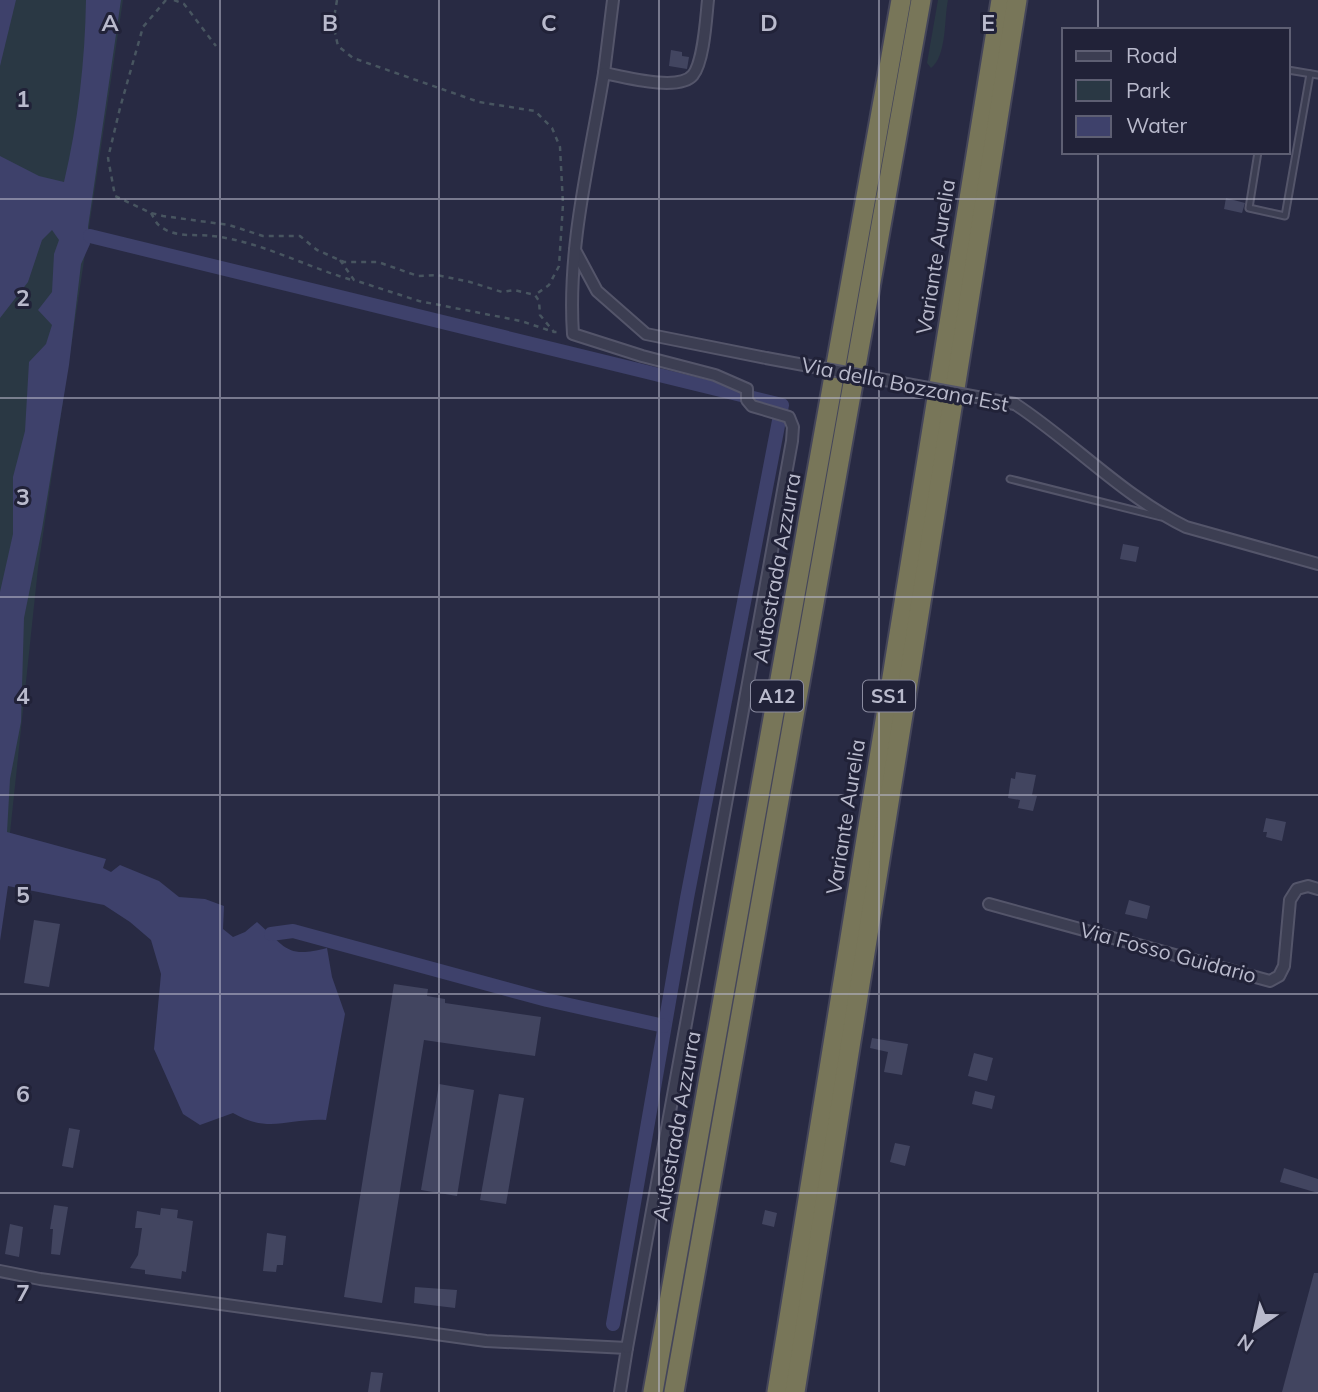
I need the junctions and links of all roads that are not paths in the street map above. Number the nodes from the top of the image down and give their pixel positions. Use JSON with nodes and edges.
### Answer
{"nodes":[{"id":1,"x":613,"y":0,"type":"edge"},
{"id":2,"x":708,"y":0,"type":"edge"},
{"id":3,"x":901,"y":0,"type":"edge"},
{"id":4,"x":921,"y":0,"type":"edge"},
{"id":5,"x":1001,"y":0,"type":"edge"},
{"id":6,"x":1017,"y":0,"type":"edge"},
{"id":7,"x":1290,"y":70,"type":"edge"},
{"id":8,"x":604,"y":74,"type":"junction"},
{"id":9,"x":1310,"y":74,"type":"junction"},
{"id":10,"x":1318,"y":75,"type":"edge"},
{"id":11,"x":1258,"y":154,"type":"edge"},
{"id":12,"x":575,"y":250,"type":"junction"},
{"id":13,"x":1010,"y":479,"type":"dead end"},
{"id":14,"x":1167,"y":518,"type":"junction"},
{"id":15,"x":1318,"y":564,"type":"edge"},
{"id":16,"x":1318,"y":889,"type":"edge"},
{"id":17,"x":989,"y":904,"type":"dead end"},
{"id":18,"x":0,"y":1271,"type":"edge"},
{"id":19,"x":628,"y":1348,"type":"junction"},
{"id":20,"x":620,"y":1392,"type":"edge"},
{"id":21,"x":653,"y":1392,"type":"edge"},
{"id":22,"x":674,"y":1392,"type":"edge"},
{"id":23,"x":777,"y":1392,"type":"edge"},
{"id":24,"x":795,"y":1392,"type":"edge"}],
"edges":[{"from":1,"to":8,"type":"street"},
{"from":2,"to":8,"type":"street"},
{"from":3,"to":21,"type":"highway","name":"Autostrada Azzurra","number":"A12"},
{"from":4,"to":22,"type":"highway","name":"Autostrada Azzurra","number":"A12"},
{"from":5,"to":23,"type":"highway","name":"Variante Aurelia","number":"SS1"},
{"from":6,"to":24,"type":"highway","name":"Variante Aurelia","number":"SS1"},
{"from":7,"to":9,"type":"lane"},
{"from":8,"to":12,"type":"street"},
{"from":9,"to":10,"type":"lane"},
{"from":9,"to":11,"type":"lane"},
{"from":12,"to":14,"type":"street","name":"Via della Bozzana Est","bridge":true},
{"from":12,"to":19,"type":"street"},
{"from":13,"to":14,"type":"lane"},
{"from":14,"to":15,"type":"street","name":"Via della Bozzana Est"},
{"from":16,"to":17,"type":"street","name":"Via Fosso Guidario"},
{"from":18,"to":19,"type":"street"},
{"from":19,"to":20,"type":"street"}]}
